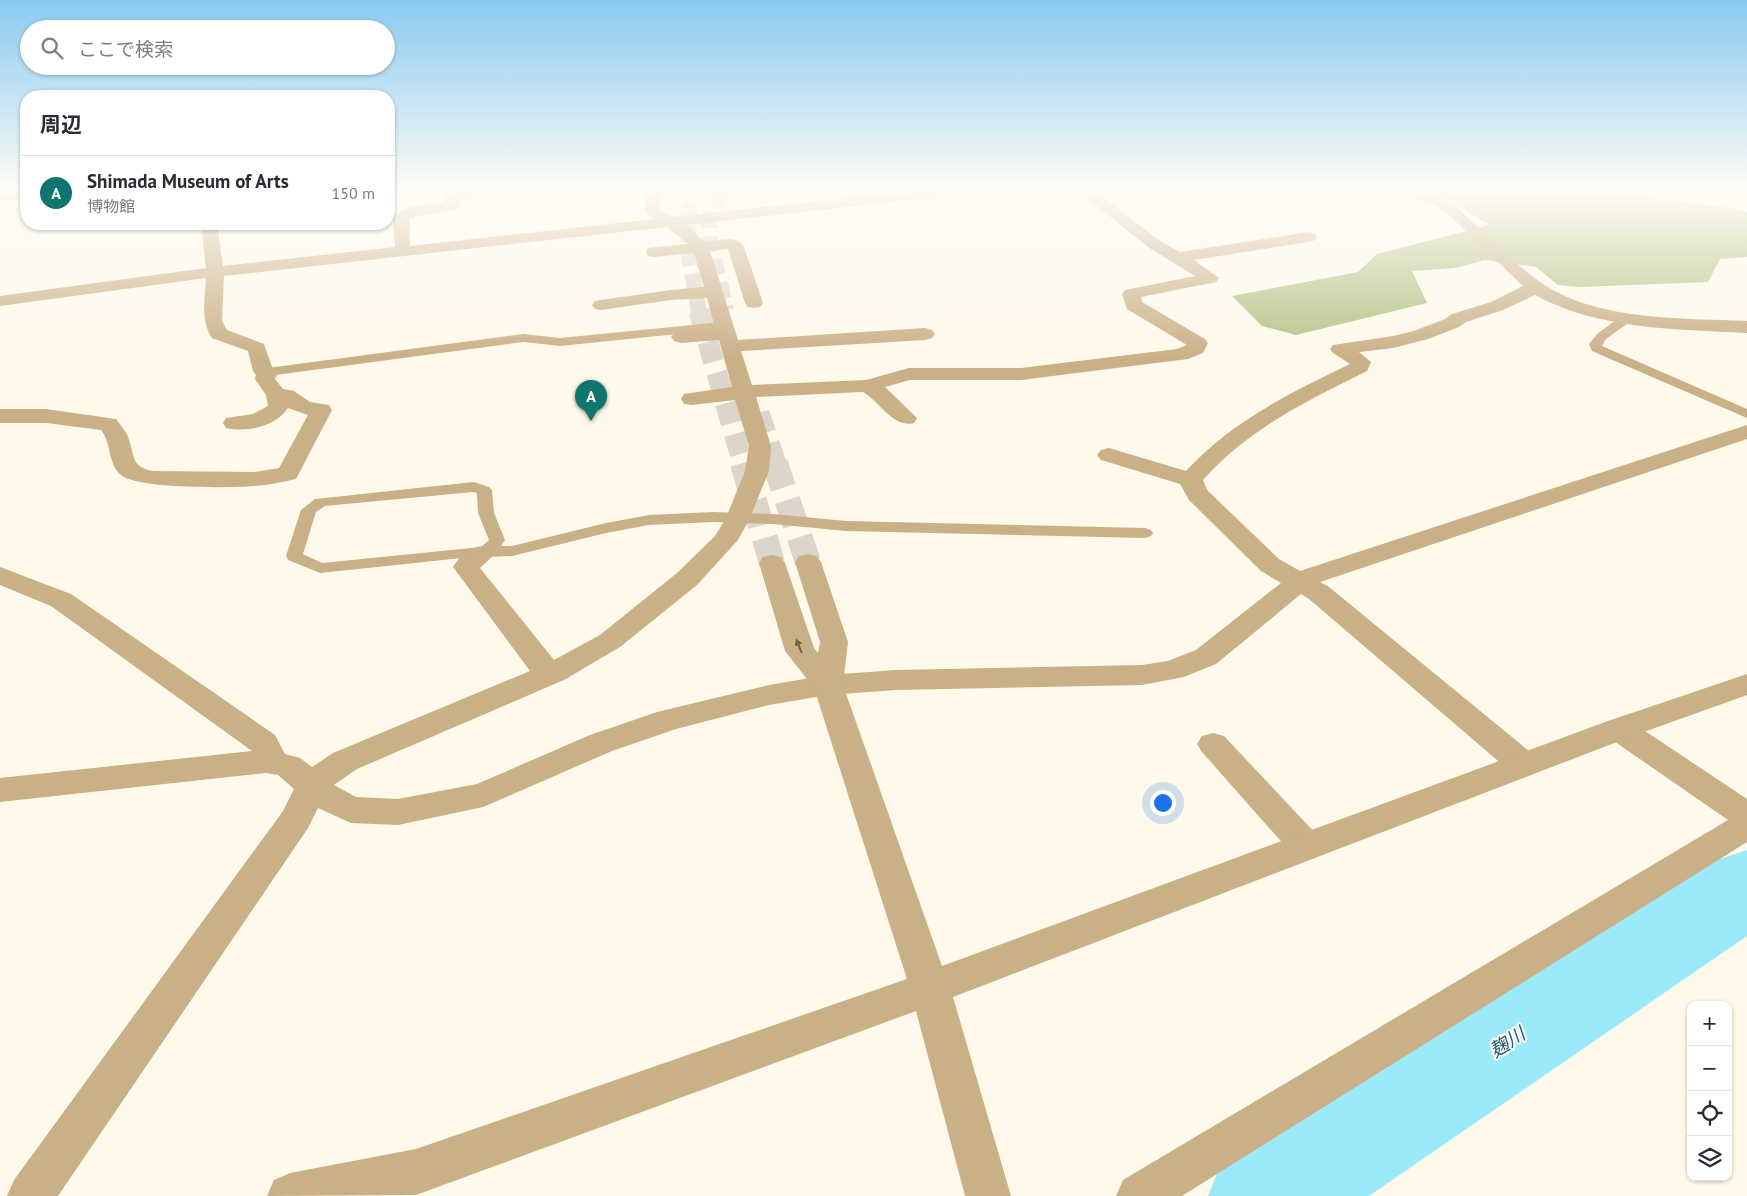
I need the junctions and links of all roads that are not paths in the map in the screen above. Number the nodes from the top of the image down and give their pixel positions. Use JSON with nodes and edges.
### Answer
{"nodes":[{"id":1,"x":700,"y":246,"type":"edge"},
{"id":2,"x":212,"y":247,"type":"edge"},
{"id":3,"x":403,"y":247,"type":"edge"},
{"id":4,"x":453,"y":247,"type":"edge"},
{"id":5,"x":694,"y":247,"type":"edge"},
{"id":6,"x":736,"y":247,"type":"edge"},
{"id":7,"x":1159,"y":247,"type":"edge"},
{"id":8,"x":1245,"y":247,"type":"edge"},
{"id":9,"x":1492,"y":247,"type":"edge"},
{"id":10,"x":406,"y":252,"type":"junction"},
{"id":11,"x":654,"y":252,"type":"dead end"},
{"id":12,"x":1178,"y":257,"type":"junction"},
{"id":13,"x":215,"y":272,"type":"junction"},
{"id":14,"x":1539,"y":289,"type":"junction"},
{"id":15,"x":0,"y":300,"type":"edge"},
{"id":16,"x":754,"y":304,"type":"dead end"},
{"id":17,"x":601,"y":305,"type":"dead end"},
{"id":18,"x":691,"y":312,"type":"dead end"},
{"id":19,"x":1627,"y":318,"type":"junction"},
{"id":20,"x":721,"y":321,"type":"junction"},
{"id":21,"x":1747,"y":327,"type":"edge"},
{"id":22,"x":925,"y":334,"type":"dead end"},
{"id":23,"x":681,"y":337,"type":"dead end"},
{"id":24,"x":268,"y":372,"type":"junction"},
{"id":25,"x":867,"y":386,"type":"junction"},
{"id":26,"x":744,"y":392,"type":"junction"},
{"id":27,"x":276,"y":394,"type":"junction"},
{"id":28,"x":692,"y":399,"type":"dead end"},
{"id":29,"x":1747,"y":414,"type":"edge"},
{"id":30,"x":0,"y":416,"type":"edge"},
{"id":31,"x":906,"y":418,"type":"dead end"},
{"id":32,"x":234,"y":424,"type":"dead end"},
{"id":33,"x":1747,"y":432,"type":"edge"},
{"id":34,"x":1109,"y":455,"type":"dead end"},
{"id":35,"x":1191,"y":479,"type":"junction"},
{"id":36,"x":738,"y":518,"type":"junction"},
{"id":37,"x":1146,"y":533,"type":"dead end"},
{"id":38,"x":483,"y":553,"type":"junction"},
{"id":39,"x":808,"y":562,"type":"tunnel mouth"},
{"id":40,"x":772,"y":563,"type":"tunnel mouth"},
{"id":41,"x":0,"y":575,"type":"edge"},
{"id":42,"x":1300,"y":581,"type":"junction"},
{"id":43,"x":553,"y":673,"type":"junction"},
{"id":44,"x":1747,"y":684,"type":"edge"},
{"id":45,"x":828,"y":685,"type":"junction"},
{"id":46,"x":1619,"y":729,"type":"junction"},
{"id":47,"x":1213,"y":744,"type":"dead end"},
{"id":48,"x":266,"y":761,"type":"junction"},
{"id":49,"x":1523,"y":764,"type":"junction"},
{"id":50,"x":313,"y":785,"type":"junction"},
{"id":51,"x":0,"y":790,"type":"edge"},
{"id":52,"x":1747,"y":816,"type":"edge"},
{"id":53,"x":1747,"y":825,"type":"edge"},
{"id":54,"x":1306,"y":846,"type":"junction"},
{"id":55,"x":930,"y":988,"type":"junction"},
{"id":56,"x":30,"y":1196,"type":"edge"},
{"id":57,"x":290,"y":1196,"type":"edge"},
{"id":58,"x":988,"y":1196,"type":"edge"},
{"id":59,"x":1139,"y":1196,"type":"edge"}],
"edges":[{"from":1,"to":20,"type":"street"},
{"from":2,"to":13,"type":"street"},
{"from":3,"to":10,"type":"street"},
{"from":4,"to":10,"type":"street"},
{"from":5,"to":11,"type":"street"},
{"from":6,"to":16,"type":"street"},
{"from":7,"to":12,"type":"street"},
{"from":8,"to":12,"type":"street"},
{"from":9,"to":14,"type":"street"},
{"from":10,"to":13,"type":"street"},
{"from":12,"to":25,"type":"street"},
{"from":13,"to":15,"type":"street"},
{"from":13,"to":24,"type":"street"},
{"from":14,"to":19,"type":"street"},
{"from":14,"to":35,"type":"street"},
{"from":17,"to":20,"type":"street"},
{"from":18,"to":20,"type":"street"},
{"from":19,"to":21,"type":"street"},
{"from":19,"to":29,"type":"lane"},
{"from":20,"to":22,"type":"street"},
{"from":20,"to":23,"type":"street"},
{"from":20,"to":24,"type":"lane"},
{"from":20,"to":26,"type":"street"},
{"from":24,"to":27,"type":"street"},
{"from":25,"to":26,"type":"street"},
{"from":25,"to":31,"type":"street"},
{"from":26,"to":28,"type":"street"},
{"from":26,"to":36,"type":"street"},
{"from":27,"to":30,"type":"street"},
{"from":27,"to":32,"type":"street"},
{"from":33,"to":42,"type":"street"},
{"from":34,"to":35,"type":"street"},
{"from":35,"to":42,"type":"street"},
{"from":36,"to":37,"type":"lane"},
{"from":36,"to":38,"type":"lane"},
{"from":36,"to":43,"type":"street"},
{"from":38,"to":38,"type":"lane"},
{"from":38,"to":43,"type":"street"},
{"from":39,"to":45,"type":"street"},
{"from":45,"to":40,"type":"street","one_way":true},
{"from":41,"to":48,"type":"street"},
{"from":42,"to":45,"type":"street"},
{"from":42,"to":49,"type":"street"},
{"from":43,"to":50,"type":"street"},
{"from":44,"to":46,"type":"street"},
{"from":45,"to":50,"type":"street"},
{"from":45,"to":55,"type":"street"},
{"from":46,"to":49,"type":"street"},
{"from":46,"to":52,"type":"street"},
{"from":47,"to":54,"type":"street"},
{"from":48,"to":50,"type":"street"},
{"from":48,"to":51,"type":"street"},
{"from":49,"to":54,"type":"street"},
{"from":50,"to":56,"type":"street"},
{"from":53,"to":59,"type":"street"},
{"from":54,"to":55,"type":"street"},
{"from":55,"to":57,"type":"street"},
{"from":55,"to":58,"type":"street"}]}
